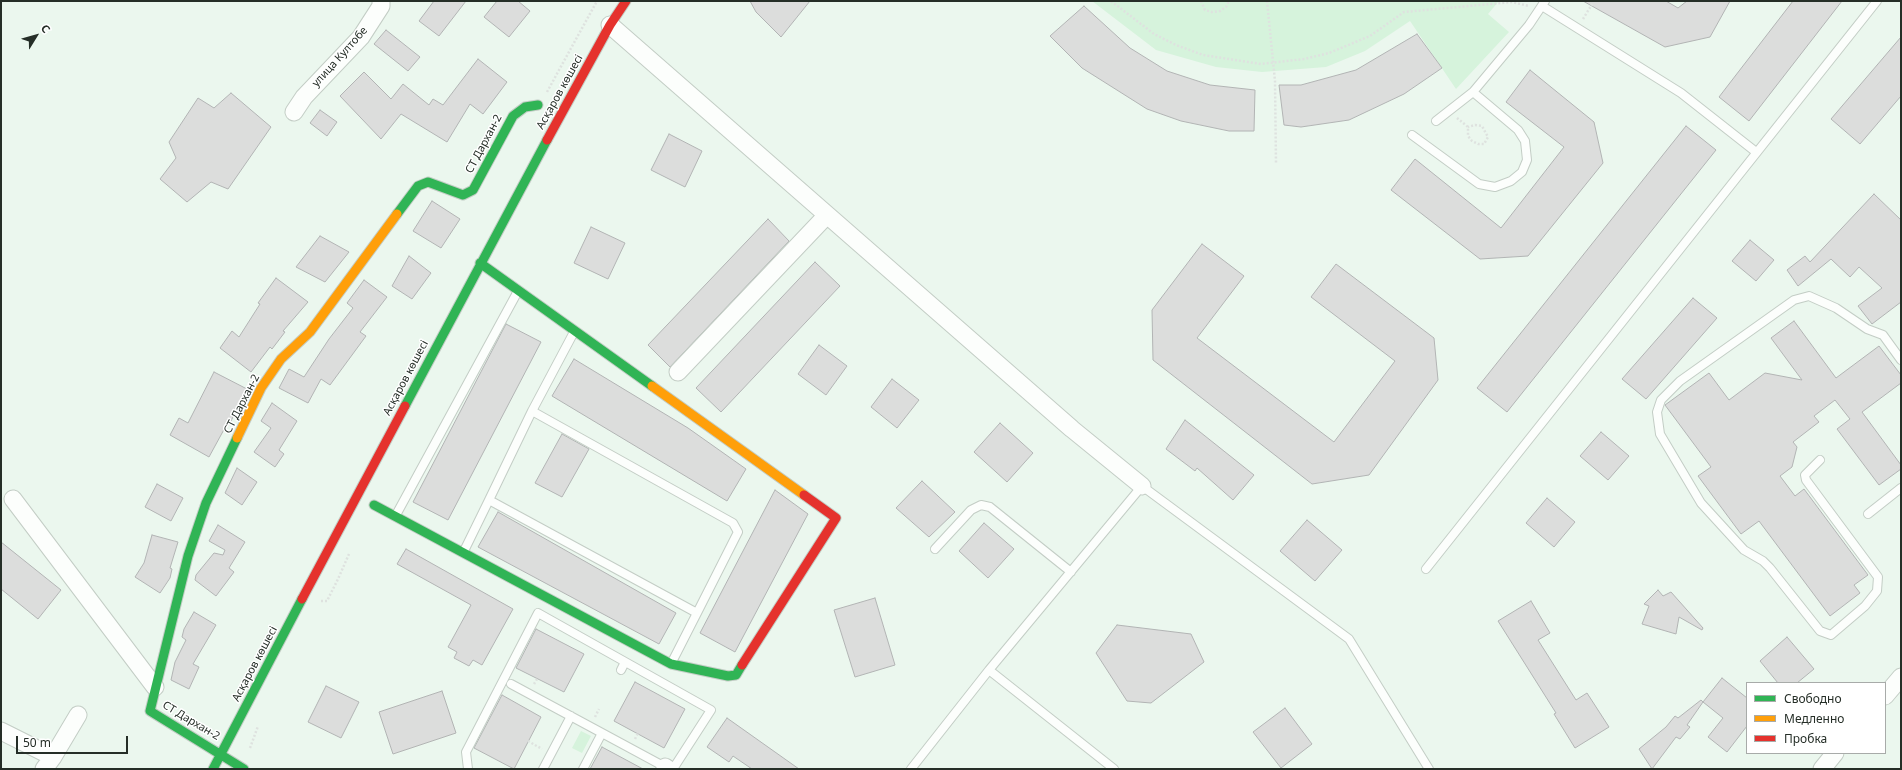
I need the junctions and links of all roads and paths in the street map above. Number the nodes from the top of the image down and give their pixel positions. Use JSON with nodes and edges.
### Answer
{"nodes":[{"id":1,"x":381,"y":1,"type":"edge"},
{"id":2,"x":597,"y":1,"type":"edge"},
{"id":3,"x":626,"y":1,"type":"edge"},
{"id":4,"x":1111,"y":1,"type":"edge"},
{"id":5,"x":1201,"y":1,"type":"edge"},
{"id":6,"x":1229,"y":1,"type":"edge"},
{"id":7,"x":1267,"y":1,"type":"edge"},
{"id":8,"x":1594,"y":1,"type":"edge"},
{"id":9,"x":1877,"y":1,"type":"edge"},
{"id":10,"x":1542,"y":6,"type":"edge"},
{"id":11,"x":610,"y":25,"type":"junction"},
{"id":12,"x":1578,"y":28,"type":"junction"},
{"id":13,"x":1274,"y":62,"type":"junction"},
{"id":14,"x":552,"y":85,"type":"dead end"},
{"id":15,"x":1473,"y":92,"type":"junction"},
{"id":16,"x":538,"y":105,"type":"dead end"},
{"id":17,"x":1449,"y":111,"type":"junction"},
{"id":18,"x":294,"y":112,"type":"dead end"},
{"id":19,"x":1436,"y":121,"type":"dead end"},
{"id":20,"x":1468,"y":128,"type":"junction"},
{"id":21,"x":1412,"y":135,"type":"dead end"},
{"id":22,"x":1756,"y":152,"type":"junction"},
{"id":23,"x":1276,"y":164,"type":"dead end"},
{"id":24,"x":827,"y":215,"type":"junction"},
{"id":25,"x":480,"y":263,"type":"junction"},
{"id":26,"x":518,"y":291,"type":"junction"},
{"id":27,"x":576,"y":330,"type":"junction"},
{"id":28,"x":1901,"y":360,"type":"edge"},
{"id":29,"x":678,"y":372,"type":"dead end"},
{"id":30,"x":532,"y":411,"type":"junction"},
{"id":31,"x":1820,"y":460,"type":"dead end"},
{"id":32,"x":1142,"y":486,"type":"junction"},
{"id":33,"x":1901,"y":488,"type":"edge"},
{"id":34,"x":13,"y":499,"type":"dead end"},
{"id":35,"x":489,"y":500,"type":"junction"},
{"id":36,"x":374,"y":505,"type":"dead end"},
{"id":37,"x":1868,"y":514,"type":"dead end"},
{"id":38,"x":395,"y":517,"type":"junction"},
{"id":39,"x":935,"y":549,"type":"dead end"},
{"id":40,"x":463,"y":554,"type":"junction"},
{"id":41,"x":1426,"y":569,"type":"dead end"},
{"id":42,"x":1071,"y":572,"type":"junction"},
{"id":43,"x":697,"y":613,"type":"junction"},
{"id":44,"x":625,"y":662,"type":"junction"},
{"id":45,"x":671,"y":664,"type":"junction"},
{"id":46,"x":621,"y":670,"type":"dead end"},
{"id":47,"x":989,"y":670,"type":"junction"},
{"id":48,"x":1901,"y":677,"type":"edge"},
{"id":49,"x":511,"y":684,"type":"dead end"},
{"id":50,"x":156,"y":687,"type":"junction"},
{"id":51,"x":1886,"y":695,"type":"edge"},
{"id":52,"x":78,"y":715,"type":"dead end"},
{"id":53,"x":571,"y":716,"type":"junction"},
{"id":54,"x":1,"y":731,"type":"edge"},
{"id":55,"x":602,"y":732,"type":"junction"},
{"id":56,"x":528,"y":741,"type":"dead end"},
{"id":57,"x":221,"y":754,"type":"junction"},
{"id":58,"x":551,"y":754,"type":"junction"},
{"id":59,"x":1834,"y":754,"type":"edge"},
{"id":60,"x":48,"y":763,"type":"edge"},
{"id":61,"x":669,"y":768,"type":"edge"},
{"id":62,"x":213,"y":769,"type":"edge"},
{"id":63,"x":244,"y":769,"type":"edge"},
{"id":64,"x":468,"y":769,"type":"edge"},
{"id":65,"x":543,"y":769,"type":"edge"},
{"id":66,"x":583,"y":769,"type":"edge"},
{"id":67,"x":912,"y":769,"type":"edge"},
{"id":68,"x":1114,"y":769,"type":"edge"},
{"id":69,"x":1429,"y":769,"type":"edge"},
{"id":70,"x":1822,"y":769,"type":"edge"}],
"edges":[{"from":1,"to":18,"type":"street","name":"улица Култобе"},
{"from":2,"to":14,"type":"path"},
{"from":3,"to":11,"type":"street","name":"Асқаров көшесі"},
{"from":4,"to":13,"type":"path"},
{"from":5,"to":6,"type":"path"},
{"from":7,"to":13,"type":"path"},
{"from":8,"to":12,"type":"path"},
{"from":9,"to":22,"type":"lane"},
{"from":10,"to":12,"type":"lane"},
{"from":10,"to":13,"type":"path"},
{"from":10,"to":15,"type":"lane"},
{"from":11,"to":24,"type":"street"},
{"from":11,"to":25,"type":"street","name":"Асқаров көшесі"},
{"from":12,"to":22,"type":"lane"},
{"from":13,"to":23,"type":"path"},
{"from":15,"to":17,"type":"lane"},
{"from":15,"to":21,"type":"lane"},
{"from":16,"to":50,"type":"street","name":"СТ Дархан-2"},
{"from":17,"to":19,"type":"lane"},
{"from":17,"to":20,"type":"path"},
{"from":20,"to":20,"type":"path"},
{"from":22,"to":41,"type":"lane"},
{"from":24,"to":29,"type":"street"},
{"from":24,"to":32,"type":"street"},
{"from":25,"to":26,"type":"street"},
{"from":25,"to":57,"type":"street","name":"Асқаров көшесі"},
{"from":26,"to":27,"type":"street"},
{"from":26,"to":38,"type":"lane"},
{"from":27,"to":30,"type":"lane"},
{"from":27,"to":45,"type":"street"},
{"from":28,"to":31,"type":"lane"},
{"from":30,"to":35,"type":"lane"},
{"from":30,"to":43,"type":"lane"},
{"from":32,"to":42,"type":"lane"},
{"from":32,"to":69,"type":"lane"},
{"from":33,"to":37,"type":"lane"},
{"from":34,"to":50,"type":"street"},
{"from":35,"to":40,"type":"lane"},
{"from":35,"to":43,"type":"lane"},
{"from":36,"to":38,"type":"street"},
{"from":38,"to":40,"type":"street"},
{"from":39,"to":42,"type":"lane"},
{"from":40,"to":45,"type":"street"},
{"from":42,"to":47,"type":"lane"},
{"from":43,"to":45,"type":"lane"},
{"from":44,"to":46,"type":"lane"},
{"from":44,"to":61,"type":"lane"},
{"from":44,"to":64,"type":"lane"},
{"from":47,"to":67,"type":"lane"},
{"from":47,"to":68,"type":"lane"},
{"from":48,"to":51,"type":"street"},
{"from":49,"to":53,"type":"lane"},
{"from":50,"to":57,"type":"street","name":"СТ Дархан-2"},
{"from":52,"to":60,"type":"street"},
{"from":53,"to":55,"type":"lane"},
{"from":53,"to":58,"type":"lane"},
{"from":54,"to":60,"type":"street"},
{"from":55,"to":61,"type":"lane"},
{"from":55,"to":66,"type":"lane"},
{"from":56,"to":58,"type":"path"},
{"from":57,"to":62,"type":"street","name":"Асқаров көшесі"},
{"from":57,"to":63,"type":"street"},
{"from":58,"to":65,"type":"lane"},
{"from":59,"to":70,"type":"street"}]}
